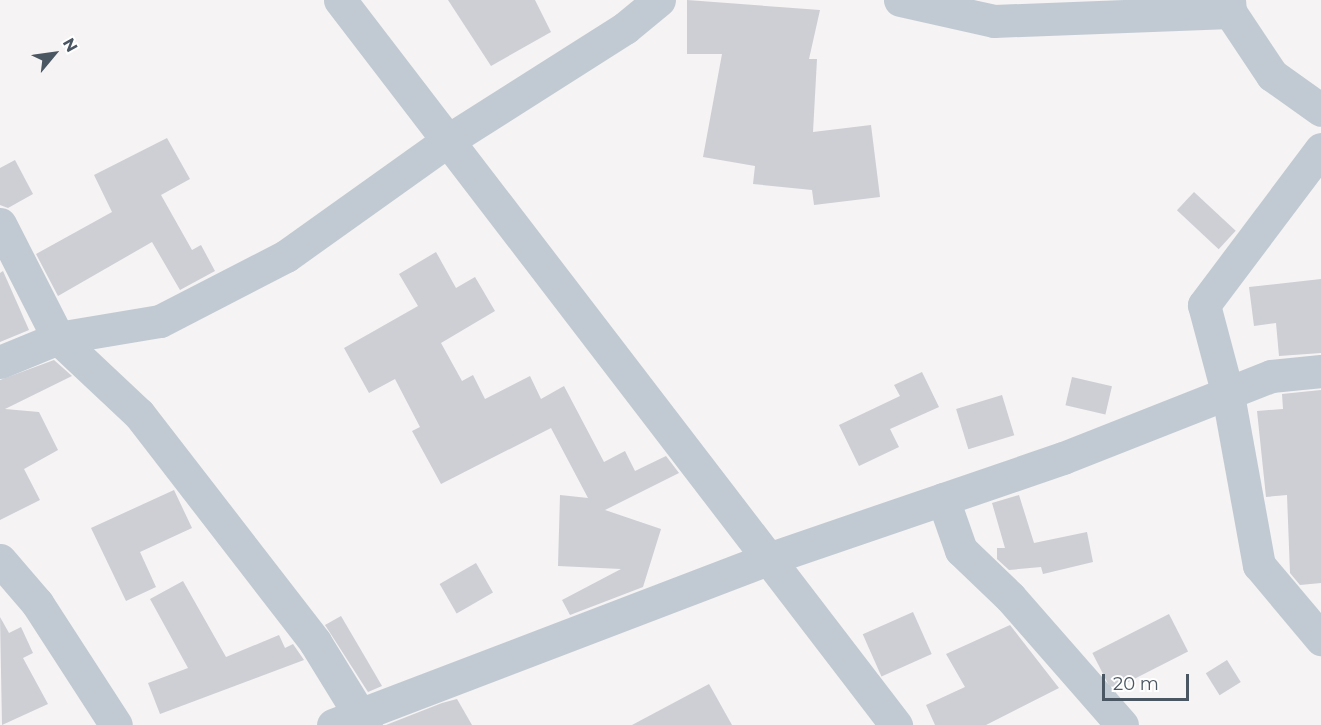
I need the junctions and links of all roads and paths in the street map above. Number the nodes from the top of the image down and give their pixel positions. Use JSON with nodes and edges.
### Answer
{"nodes":[{"id":1,"x":340,"y":0,"type":"edge"},
{"id":2,"x":660,"y":0,"type":"edge"},
{"id":3,"x":900,"y":0,"type":"edge"},
{"id":4,"x":1229,"y":6,"type":"edge"},
{"id":5,"x":1321,"y":110,"type":"edge"},
{"id":6,"x":447,"y":141,"type":"junction"},
{"id":7,"x":1321,"y":149,"type":"edge"},
{"id":8,"x":0,"y":224,"type":"edge"},
{"id":9,"x":58,"y":338,"type":"junction"},
{"id":10,"x":0,"y":362,"type":"edge"},
{"id":11,"x":1321,"y":371,"type":"edge"},
{"id":12,"x":1228,"y":395,"type":"junction"},
{"id":13,"x":944,"y":499,"type":"junction"},
{"id":14,"x":768,"y":559,"type":"junction"},
{"id":15,"x":0,"y":560,"type":"edge"},
{"id":16,"x":1321,"y":639,"type":"edge"},
{"id":17,"x":353,"y":721,"type":"edge"},
{"id":18,"x":116,"y":725,"type":"edge"},
{"id":19,"x":896,"y":725,"type":"edge"},
{"id":20,"x":1122,"y":725,"type":"edge"}],
"edges":[{"from":1,"to":6,"type":"street"},
{"from":2,"to":6,"type":"street"},
{"from":3,"to":4,"type":"street"},
{"from":4,"to":5,"type":"street"},
{"from":6,"to":9,"type":"street"},
{"from":6,"to":14,"type":"street"},
{"from":7,"to":12,"type":"street"},
{"from":8,"to":9,"type":"street"},
{"from":9,"to":10,"type":"street"},
{"from":9,"to":17,"type":"street"},
{"from":11,"to":12,"type":"street"},
{"from":12,"to":13,"type":"street"},
{"from":12,"to":16,"type":"street"},
{"from":13,"to":14,"type":"street"},
{"from":13,"to":20,"type":"street"},
{"from":14,"to":17,"type":"street"},
{"from":14,"to":19,"type":"street"},
{"from":15,"to":18,"type":"street"}]}
